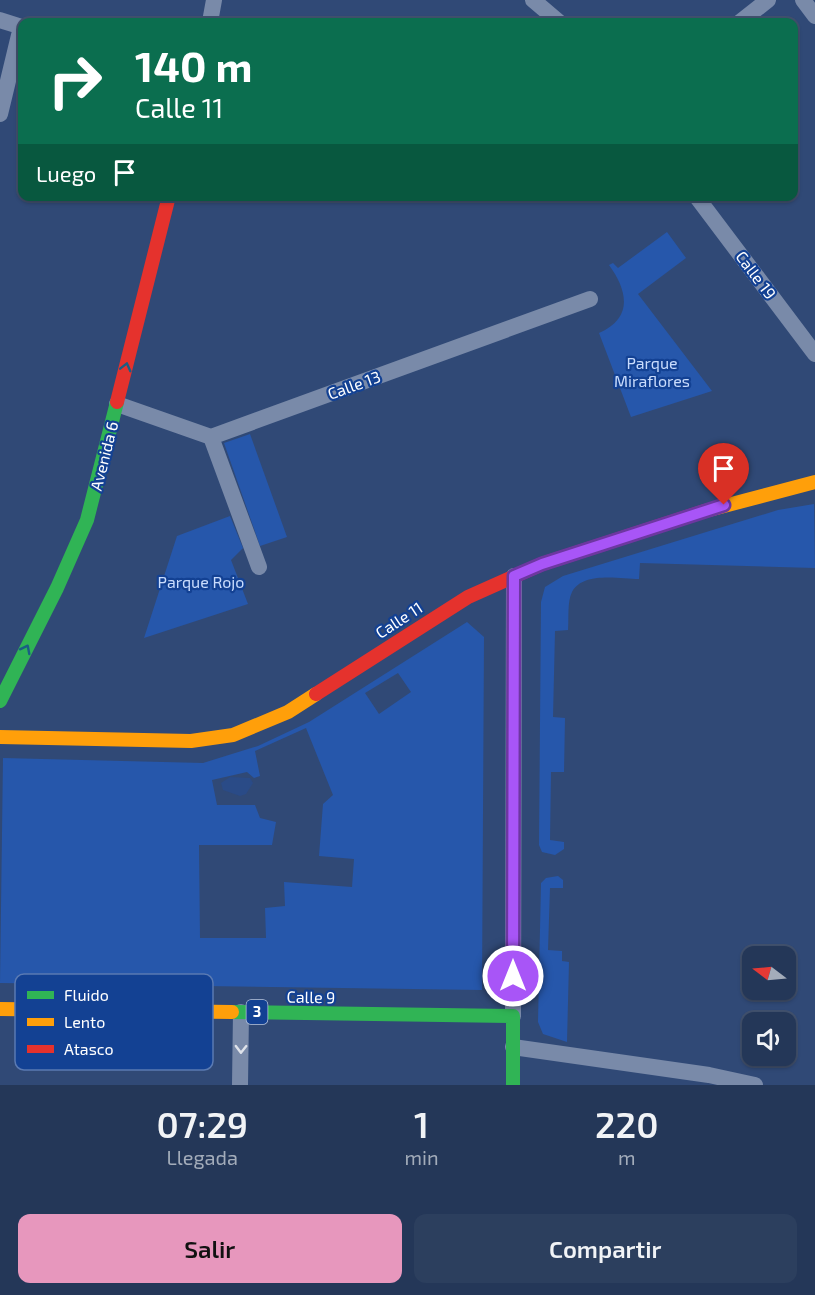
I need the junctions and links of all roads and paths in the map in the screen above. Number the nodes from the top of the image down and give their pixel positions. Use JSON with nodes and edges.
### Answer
{"nodes":[{"id":1,"x":214,"y":0,"type":"edge"},
{"id":2,"x":533,"y":0,"type":"edge"},
{"id":3,"x":768,"y":0,"type":"edge"},
{"id":4,"x":803,"y":0,"type":"edge"},
{"id":5,"x":815,"y":16,"type":"edge"},
{"id":6,"x":211,"y":18,"type":"edge"},
{"id":7,"x":554,"y":18,"type":"edge"},
{"id":8,"x":745,"y":18,"type":"edge"},
{"id":9,"x":0,"y":20,"type":"edge"},
{"id":10,"x":18,"y":26,"type":"edge"},
{"id":11,"x":18,"y":43,"type":"edge"},
{"id":12,"x":0,"y":114,"type":"edge"},
{"id":13,"x":168,"y":201,"type":"edge"},
{"id":14,"x":700,"y":201,"type":"edge"},
{"id":15,"x":590,"y":299,"type":"dead end"},
{"id":16,"x":815,"y":354,"type":"edge"},
{"id":17,"x":117,"y":404,"type":"junction"},
{"id":18,"x":211,"y":437,"type":"junction"},
{"id":19,"x":815,"y":482,"type":"edge"},
{"id":20,"x":259,"y":567,"type":"dead end"},
{"id":21,"x":514,"y":576,"type":"junction"},
{"id":22,"x":0,"y":701,"type":"edge"},
{"id":23,"x":0,"y":737,"type":"edge"},
{"id":24,"x":0,"y":1009,"type":"edge"},
{"id":25,"x":15,"y":1009,"type":"edge"},
{"id":26,"x":213,"y":1012,"type":"edge"},
{"id":27,"x":241,"y":1012,"type":"junction"},
{"id":28,"x":513,"y":1016,"type":"junction"},
{"id":29,"x":513,"y":1047,"type":"junction"},
{"id":30,"x":240,"y":1085,"type":"edge"},
{"id":31,"x":513,"y":1085,"type":"edge"},
{"id":32,"x":755,"y":1085,"type":"edge"}],
"edges":[{"from":1,"to":6,"type":"street"},
{"from":2,"to":7,"type":"street"},
{"from":3,"to":8,"type":"street"},
{"from":4,"to":5,"type":"street"},
{"from":9,"to":10,"type":"street"},
{"from":11,"to":12,"type":"street"},
{"from":17,"to":13,"type":"street","name":"Avenida 6","one_way":true},
{"from":14,"to":16,"type":"street","name":"Calle 19"},
{"from":15,"to":18,"type":"street","name":"Calle 13"},
{"from":17,"to":18,"type":"street"},
{"from":22,"to":17,"type":"street","name":"Avenida 6","one_way":true},
{"from":18,"to":20,"type":"street"},
{"from":19,"to":21,"type":"street","name":"Calle 11"},
{"from":21,"to":23,"type":"street","name":"Calle 11"},
{"from":21,"to":28,"type":"street"},
{"from":24,"to":25,"type":"street","name":"Calle 9","number":"3"},
{"from":26,"to":27,"type":"street","name":"Calle 9","number":"3"},
{"from":27,"to":28,"type":"street","name":"Calle 9","number":"3"},
{"from":27,"to":30,"type":"street","one_way":true},
{"from":28,"to":29,"type":"street"},
{"from":29,"to":31,"type":"street"},
{"from":29,"to":32,"type":"street"}]}
